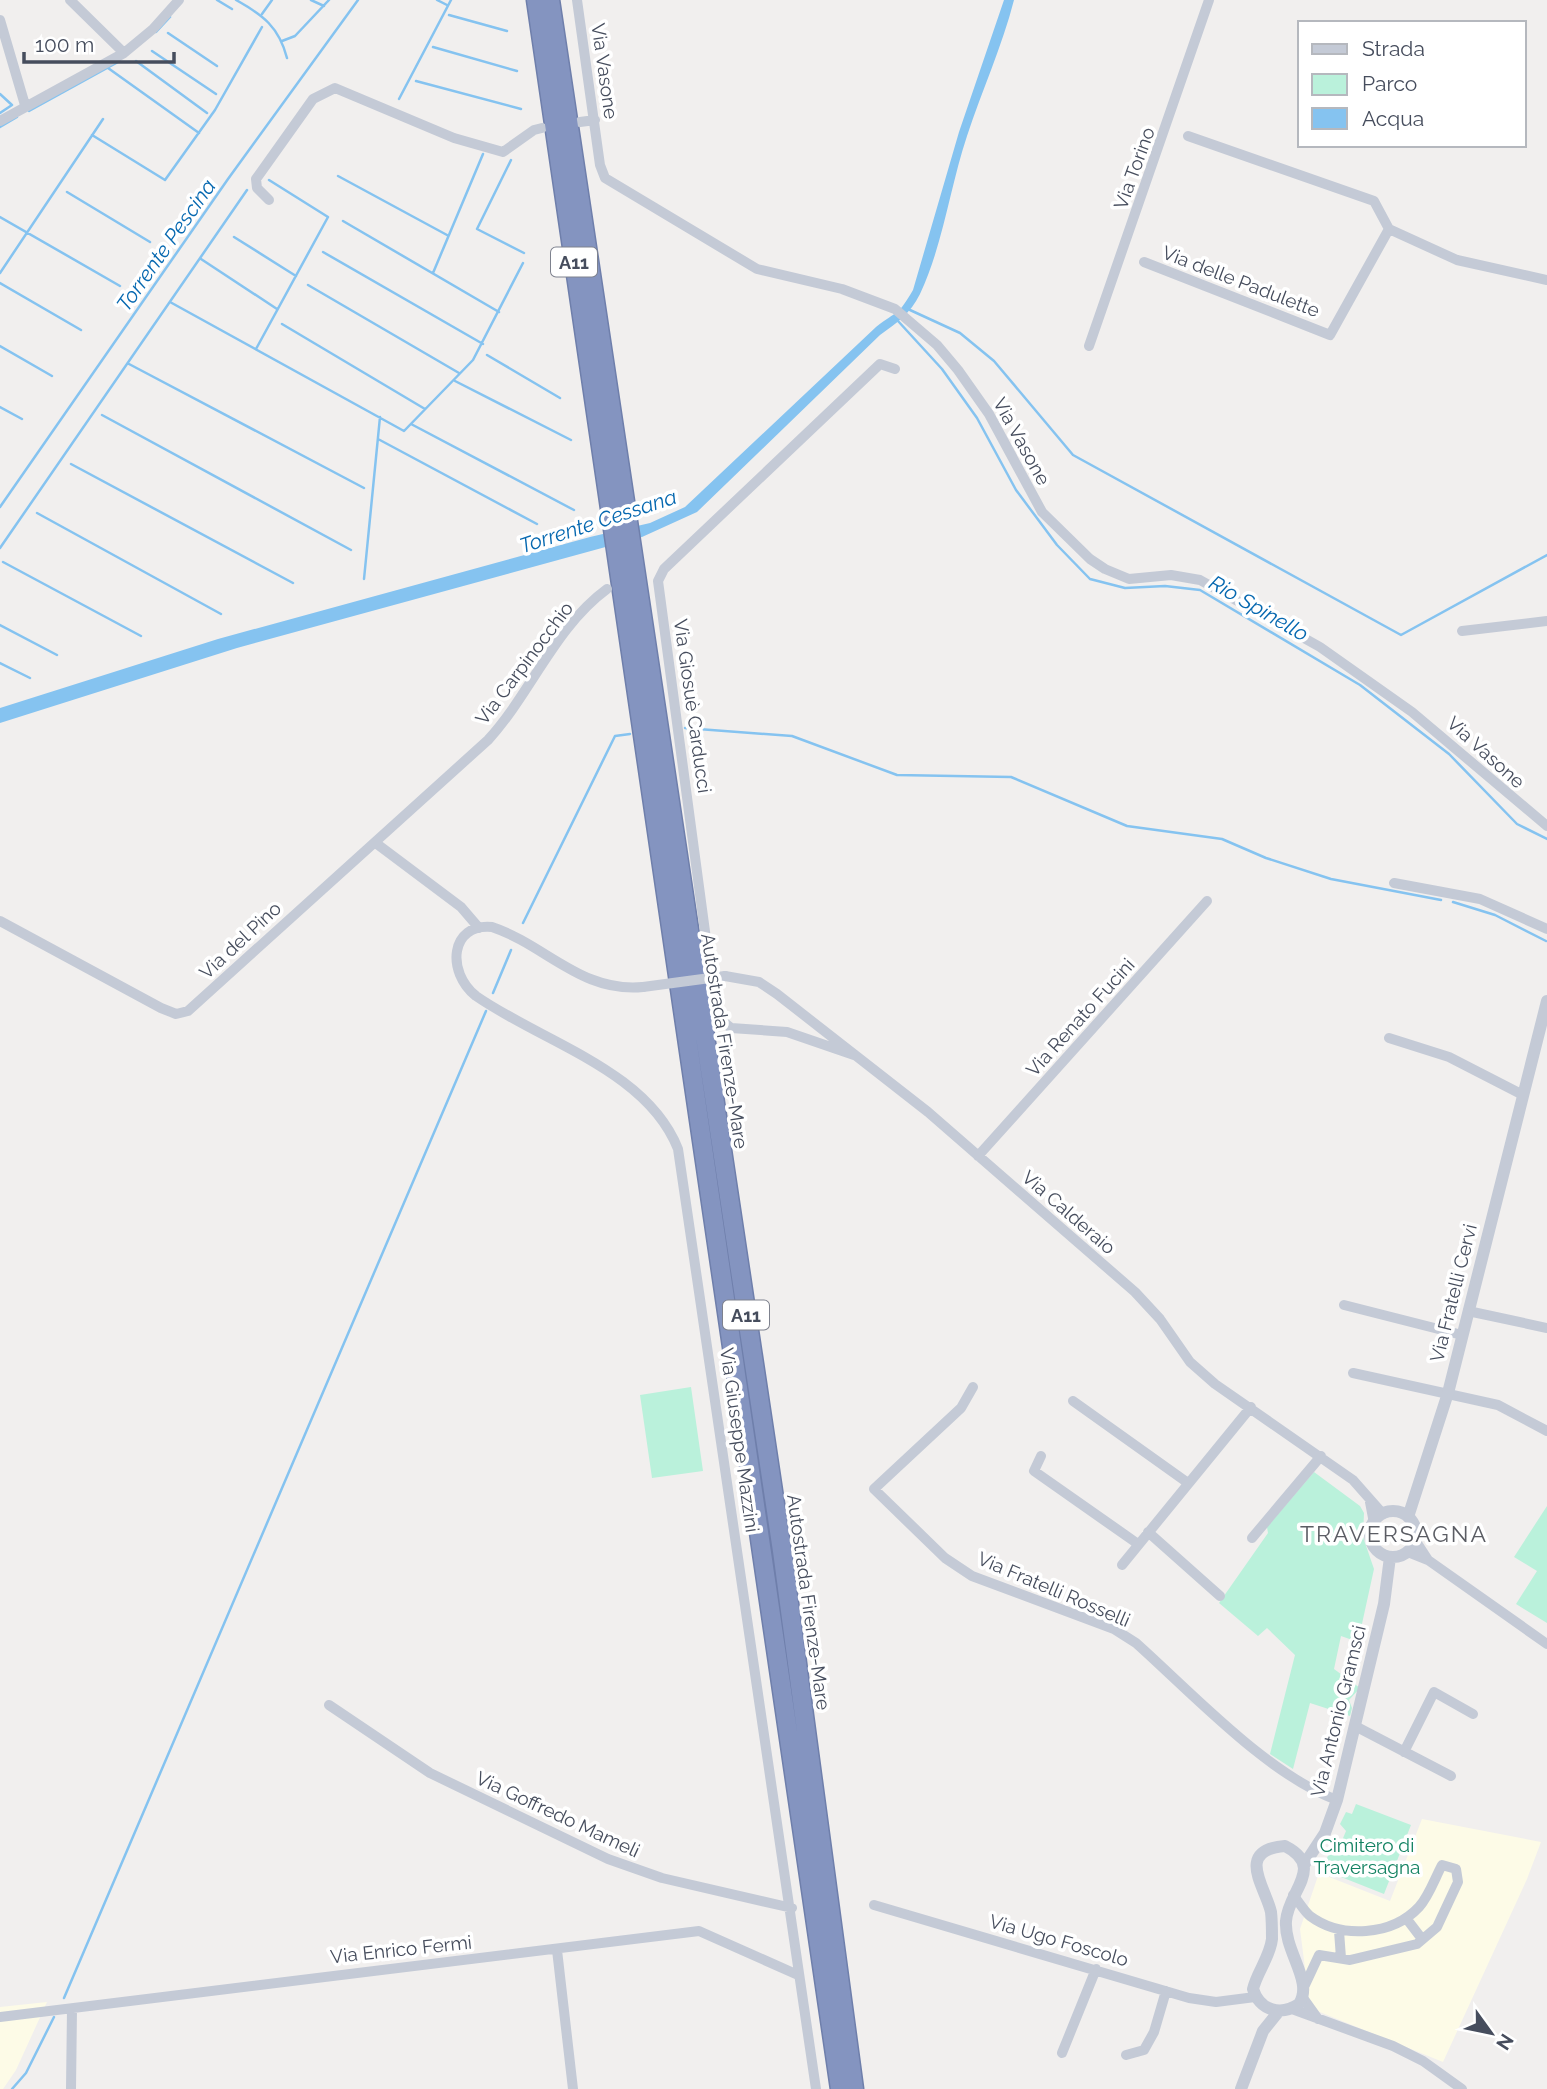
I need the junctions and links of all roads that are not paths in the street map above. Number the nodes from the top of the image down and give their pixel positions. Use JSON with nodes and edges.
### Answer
{"nodes":[{"id":1,"x":70,"y":0,"type":"edge"},
{"id":2,"x":179,"y":0,"type":"edge"},
{"id":3,"x":536,"y":0,"type":"edge"},
{"id":4,"x":550,"y":0,"type":"edge"},
{"id":5,"x":576,"y":0,"type":"edge"},
{"id":6,"x":1209,"y":0,"type":"edge"},
{"id":7,"x":0,"y":20,"type":"edge"},
{"id":8,"x":124,"y":53,"type":"junction"},
{"id":9,"x":26,"y":105,"type":"junction"},
{"id":10,"x":595,"y":120,"type":"junction"},
{"id":11,"x":0,"y":121,"type":"edge"},
{"id":12,"x":580,"y":122,"type":"dead end"},
{"id":13,"x":542,"y":128,"type":"dead end"},
{"id":14,"x":1188,"y":136,"type":"dead end"},
{"id":15,"x":270,"y":200,"type":"dead end"},
{"id":16,"x":1389,"y":229,"type":"junction"},
{"id":17,"x":1144,"y":262,"type":"dead end"},
{"id":18,"x":1547,"y":280,"type":"edge"},
{"id":19,"x":1089,"y":346,"type":"dead end"},
{"id":20,"x":895,"y":369,"type":"dead end"},
{"id":21,"x":619,"y":522,"type":"junction"},
{"id":22,"x":623,"y":545,"type":"junction"},
{"id":23,"x":607,"y":589,"type":"dead end"},
{"id":24,"x":1547,"y":621,"type":"edge"},
{"id":25,"x":1462,"y":631,"type":"dead end"},
{"id":26,"x":1547,"y":826,"type":"edge"},
{"id":27,"x":377,"y":844,"type":"junction"},
{"id":28,"x":1394,"y":883,"type":"dead end"},
{"id":29,"x":1207,"y":901,"type":"dead end"},
{"id":30,"x":0,"y":921,"type":"edge"},
{"id":31,"x":479,"y":928,"type":"junction"},
{"id":32,"x":1547,"y":929,"type":"edge"},
{"id":33,"x":1547,"y":1001,"type":"edge"},
{"id":34,"x":1390,"y":1038,"type":"dead end"},
{"id":35,"x":854,"y":1055,"type":"junction"},
{"id":36,"x":1523,"y":1095,"type":"junction"},
{"id":37,"x":978,"y":1156,"type":"junction"},
{"id":38,"x":1344,"y":1305,"type":"dead end"},
{"id":39,"x":1468,"y":1311,"type":"junction"},
{"id":40,"x":1547,"y":1328,"type":"edge"},
{"id":41,"x":1462,"y":1335,"type":"junction"},
{"id":42,"x":1353,"y":1373,"type":"dead end"},
{"id":43,"x":972,"y":1387,"type":"dead end"},
{"id":44,"x":1448,"y":1393,"type":"junction"},
{"id":45,"x":1073,"y":1401,"type":"dead end"},
{"id":46,"x":1251,"y":1407,"type":"junction"},
{"id":47,"x":1547,"y":1432,"type":"edge"},
{"id":48,"x":1041,"y":1456,"type":"dead end"},
{"id":49,"x":1321,"y":1456,"type":"junction"},
{"id":50,"x":1188,"y":1483,"type":"junction"},
{"id":51,"x":1413,"y":1498,"type":"junction"},
{"id":52,"x":1384,"y":1516,"type":"junction"},
{"id":53,"x":1408,"y":1517,"type":"junction"},
{"id":54,"x":1148,"y":1532,"type":"junction"},
{"id":55,"x":1252,"y":1538,"type":"dead end"},
{"id":56,"x":1415,"y":1540,"type":"junction"},
{"id":57,"x":1138,"y":1544,"type":"junction"},
{"id":58,"x":1408,"y":1552,"type":"junction"},
{"id":59,"x":1384,"y":1555,"type":"junction"},
{"id":60,"x":1428,"y":1560,"type":"junction"},
{"id":61,"x":1122,"y":1565,"type":"dead end"},
{"id":62,"x":1220,"y":1596,"type":"dead end"},
{"id":63,"x":1547,"y":1644,"type":"edge"},
{"id":64,"x":329,"y":1705,"type":"dead end"},
{"id":65,"x":1474,"y":1714,"type":"dead end"},
{"id":66,"x":1355,"y":1726,"type":"junction"},
{"id":67,"x":1404,"y":1752,"type":"junction"},
{"id":68,"x":1451,"y":1776,"type":"dead end"},
{"id":69,"x":1337,"y":1800,"type":"junction"},
{"id":70,"x":1315,"y":1844,"type":"junction"},
{"id":71,"x":1293,"y":1851,"type":"junction"},
{"id":72,"x":1304,"y":1865,"type":"junction"},
{"id":73,"x":1293,"y":1895,"type":"junction"},
{"id":74,"x":874,"y":1905,"type":"dead end"},
{"id":75,"x":792,"y":1908,"type":"junction"},
{"id":76,"x":1405,"y":1918,"type":"junction"},
{"id":77,"x":1339,"y":1931,"type":"junction"},
{"id":78,"x":1422,"y":1940,"type":"junction"},
{"id":79,"x":557,"y":1950,"type":"junction"},
{"id":80,"x":1341,"y":1958,"type":"junction"},
{"id":81,"x":1096,"y":1969,"type":"junction"},
{"id":82,"x":798,"y":1975,"type":"junction"},
{"id":83,"x":1255,"y":1981,"type":"junction"},
{"id":84,"x":1167,"y":1991,"type":"junction"},
{"id":85,"x":1304,"y":1992,"type":"junction"},
{"id":86,"x":1235,"y":1998,"type":"junction"},
{"id":87,"x":1259,"y":2001,"type":"junction"},
{"id":88,"x":72,"y":2008,"type":"junction"},
{"id":89,"x":1285,"y":2010,"type":"junction"},
{"id":90,"x":0,"y":2017,"type":"edge"},
{"id":91,"x":1318,"y":2020,"type":"junction"},
{"id":92,"x":1263,"y":2031,"type":"junction"},
{"id":93,"x":1062,"y":2053,"type":"dead end"},
{"id":94,"x":1126,"y":2055,"type":"dead end"},
{"id":95,"x":71,"y":2089,"type":"edge"},
{"id":96,"x":573,"y":2089,"type":"edge"},
{"id":97,"x":816,"y":2089,"type":"edge"},
{"id":98,"x":840,"y":2089,"type":"edge"},
{"id":99,"x":855,"y":2089,"type":"edge"},
{"id":100,"x":1241,"y":2089,"type":"edge"},
{"id":101,"x":1462,"y":2089,"type":"edge"}],
"edges":[{"from":1,"to":8,"type":"street"},
{"from":2,"to":8,"type":"street"},
{"from":3,"to":21,"type":"highway","name":"Autostrada Firenze-Mare","number":"A11"},
{"from":4,"to":21,"type":"highway","name":"Autostrada Firenze-Mare","number":"A11"},
{"from":5,"to":10,"type":"street","name":"Via Vasone"},
{"from":6,"to":19,"type":"street","name":"Via Torino"},
{"from":7,"to":9,"type":"street"},
{"from":8,"to":9,"type":"street"},
{"from":9,"to":11,"type":"street"},
{"from":10,"to":12,"type":"street"},
{"from":10,"to":26,"type":"street","name":"Via Vasone"},
{"from":13,"to":15,"type":"street"},
{"from":14,"to":16,"type":"street"},
{"from":16,"to":17,"type":"street","name":"Via delle Padulette"},
{"from":16,"to":18,"type":"street"},
{"from":20,"to":35,"type":"street","name":"Via Giosuè Carducci"},
{"from":21,"to":22,"type":"highway","name":"Autostrada Firenze-Mare","number":"A11"},
{"from":22,"to":98,"type":"highway","name":"Autostrada Firenze-Mare","number":"A11"},
{"from":22,"to":99,"type":"highway","name":"Autostrada Firenze-Mare","number":"A11"},
{"from":23,"to":27,"type":"street","name":"Via Carpinocchio"},
{"from":24,"to":25,"type":"street"},
{"from":27,"to":30,"type":"street","name":"Via del Pino"},
{"from":27,"to":31,"type":"street"},
{"from":28,"to":32,"type":"street"},
{"from":29,"to":37,"type":"street","name":"Via Renato Fucini"},
{"from":31,"to":35,"type":"street","name":"Via Calderaio","bridge":true},
{"from":31,"to":75,"type":"street","name":"Via Giuseppe Mazzini"},
{"from":33,"to":36,"type":"street","name":"Via Fratelli Cervi"},
{"from":34,"to":36,"type":"street"},
{"from":35,"to":37,"type":"street","name":"Via Calderaio"},
{"from":36,"to":39,"type":"street","name":"Via Fratelli Cervi"},
{"from":37,"to":46,"type":"street","name":"Via Calderaio"},
{"from":38,"to":41,"type":"street"},
{"from":39,"to":40,"type":"street"},
{"from":39,"to":41,"type":"street","name":"Via Fratelli Cervi"},
{"from":41,"to":44,"type":"street","name":"Via Fratelli Cervi"},
{"from":42,"to":44,"type":"street"},
{"from":43,"to":69,"type":"street","name":"Via Fratelli Rosselli"},
{"from":44,"to":47,"type":"street"},
{"from":44,"to":51,"type":"street","name":"Via Fratelli Cervi"},
{"from":45,"to":50,"type":"street"},
{"from":46,"to":49,"type":"street","name":"Via Calderaio"},
{"from":46,"to":50,"type":"street"},
{"from":48,"to":57,"type":"street"},
{"from":49,"to":52,"type":"street","name":"Via Calderaio"},
{"from":49,"to":55,"type":"street"},
{"from":50,"to":54,"type":"street"},
{"from":51,"to":52,"type":"street"},
{"from":51,"to":53,"type":"street","name":"Via Fratelli Cervi"},
{"from":52,"to":53,"type":"street"},
{"from":52,"to":59,"type":"street"},
{"from":53,"to":56,"type":"street"},
{"from":54,"to":57,"type":"street"},
{"from":54,"to":62,"type":"street"},
{"from":56,"to":58,"type":"street"},
{"from":56,"to":60,"type":"street"},
{"from":57,"to":61,"type":"street"},
{"from":58,"to":59,"type":"street"},
{"from":58,"to":60,"type":"street"},
{"from":59,"to":66,"type":"street","name":"Via Antonio Gramsci"},
{"from":60,"to":63,"type":"street"},
{"from":64,"to":75,"type":"street","name":"Via Goffredo Mameli"},
{"from":65,"to":67,"type":"street"},
{"from":66,"to":67,"type":"street"},
{"from":66,"to":69,"type":"street","name":"Via Antonio Gramsci"},
{"from":67,"to":68,"type":"street"},
{"from":69,"to":70,"type":"street","name":"Via Antonio Gramsci"},
{"from":70,"to":71,"type":"street"},
{"from":70,"to":72,"type":"street","name":"Via Antonio Gramsci"},
{"from":71,"to":72,"type":"street"},
{"from":71,"to":83,"type":"street"},
{"from":72,"to":73,"type":"street","name":"Via Antonio Gramsci"},
{"from":73,"to":77,"type":"street"},
{"from":73,"to":85,"type":"street","name":"Via Antonio Gramsci"},
{"from":74,"to":81,"type":"street","name":"Via Ugo Foscolo"},
{"from":75,"to":82,"type":"street","name":"Via Giuseppe Mazzini"},
{"from":76,"to":77,"type":"street"},
{"from":76,"to":78,"type":"street"},
{"from":76,"to":78,"type":"street"},
{"from":77,"to":80,"type":"street"},
{"from":78,"to":80,"type":"street"},
{"from":79,"to":82,"type":"street","name":"Via Enrico Fermi"},
{"from":79,"to":88,"type":"street","name":"Via Enrico Fermi"},
{"from":79,"to":96,"type":"street"},
{"from":80,"to":85,"type":"street"},
{"from":81,"to":84,"type":"street","name":"Via Ugo Foscolo"},
{"from":81,"to":93,"type":"street"},
{"from":82,"to":97,"type":"street","name":"Via Giuseppe Mazzini"},
{"from":83,"to":86,"type":"street"},
{"from":83,"to":87,"type":"street"},
{"from":84,"to":86,"type":"street","name":"Via Ugo Foscolo"},
{"from":84,"to":94,"type":"street"},
{"from":85,"to":89,"type":"street"},
{"from":85,"to":91,"type":"street"},
{"from":86,"to":87,"type":"street","name":"Via Ugo Foscolo"},
{"from":87,"to":89,"type":"street"},
{"from":87,"to":92,"type":"street"},
{"from":88,"to":90,"type":"street","name":"Via Enrico Fermi"},
{"from":88,"to":95,"type":"street"},
{"from":89,"to":91,"type":"street"},
{"from":89,"to":92,"type":"street"},
{"from":91,"to":101,"type":"street"},
{"from":92,"to":100,"type":"street"}]}
